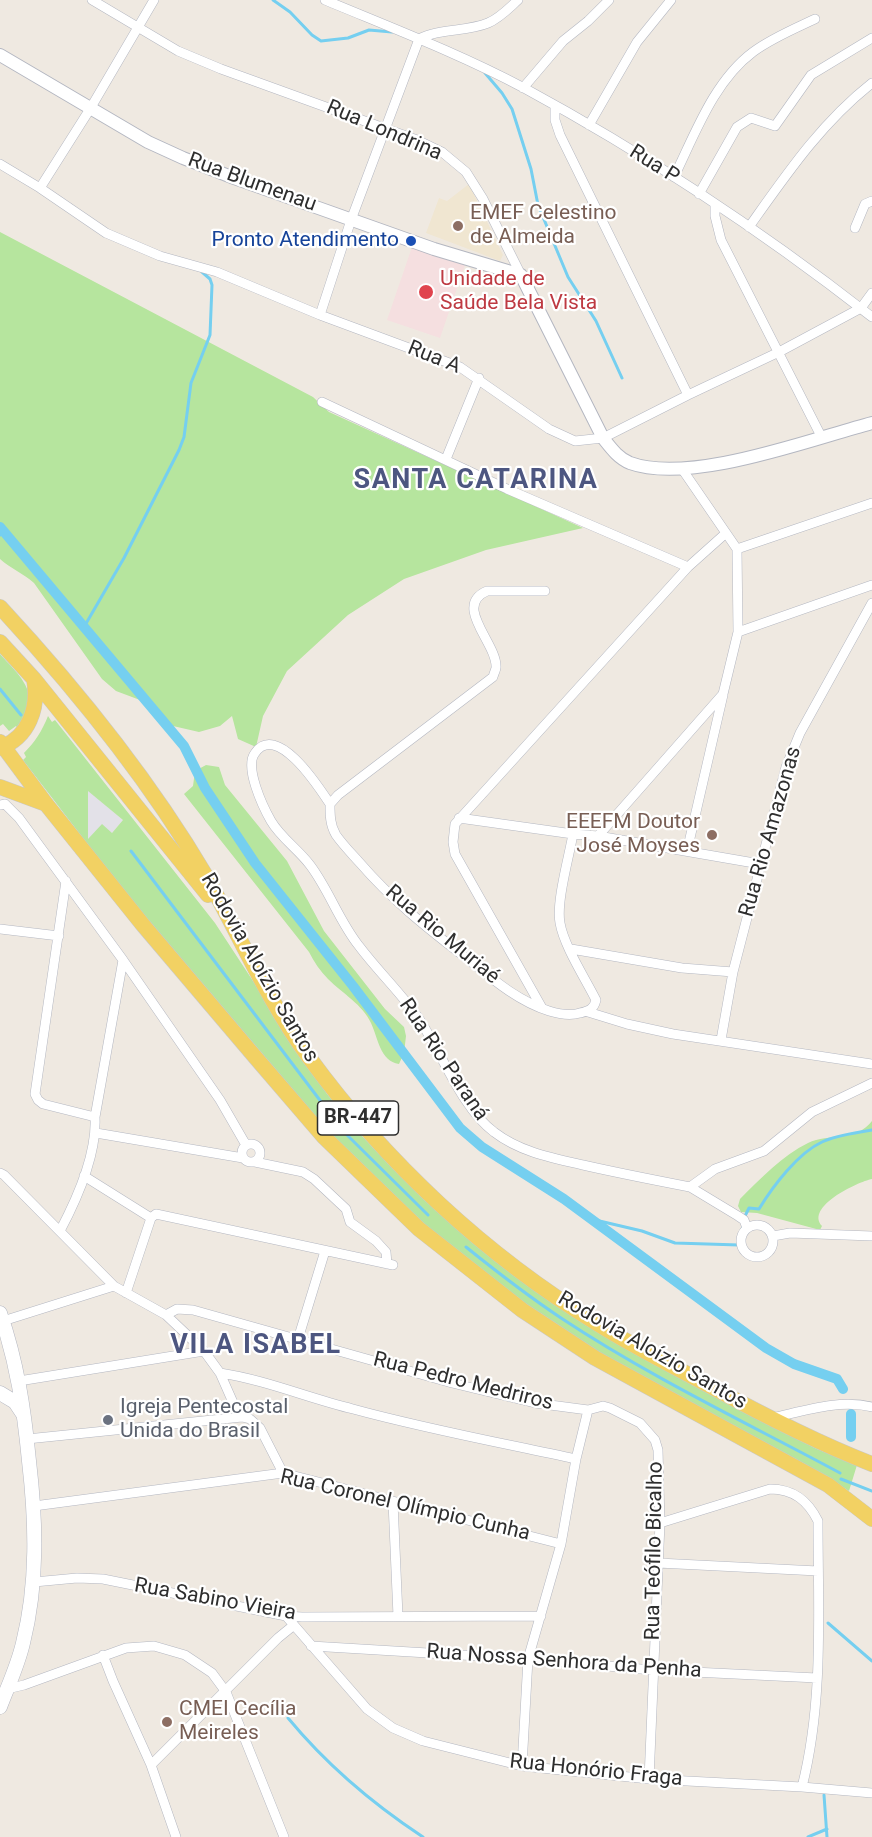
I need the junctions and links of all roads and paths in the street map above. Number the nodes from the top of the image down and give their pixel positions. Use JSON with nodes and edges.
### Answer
{"nodes":[{"id":1,"x":92,"y":0,"type":"edge"},
{"id":2,"x":154,"y":0,"type":"edge"},
{"id":3,"x":325,"y":0,"type":"edge"},
{"id":4,"x":518,"y":0,"type":"edge"},
{"id":5,"x":609,"y":0,"type":"edge"},
{"id":6,"x":671,"y":0,"type":"edge"},
{"id":7,"x":815,"y":19,"type":"dead end"},
{"id":8,"x":138,"y":27,"type":"junction"},
{"id":9,"x":872,"y":38,"type":"edge"},
{"id":10,"x":419,"y":39,"type":"junction"},
{"id":11,"x":0,"y":55,"type":"edge"},
{"id":12,"x":872,"y":83,"type":"edge"},
{"id":13,"x":523,"y":88,"type":"junction"},
{"id":14,"x":555,"y":106,"type":"junction"},
{"id":15,"x":90,"y":109,"type":"junction"},
{"id":16,"x":589,"y":125,"type":"junction"},
{"id":17,"x":384,"y":128,"type":"junction"},
{"id":18,"x":0,"y":164,"type":"edge"},
{"id":19,"x":674,"y":177,"type":"junction"},
{"id":20,"x":40,"y":188,"type":"junction"},
{"id":21,"x":699,"y":194,"type":"junction"},
{"id":22,"x":872,"y":201,"type":"edge"},
{"id":23,"x":715,"y":204,"type":"junction"},
{"id":24,"x":351,"y":220,"type":"junction"},
{"id":25,"x":748,"y":227,"type":"junction"},
{"id":26,"x":855,"y":228,"type":"dead end"},
{"id":27,"x":521,"y":275,"type":"junction"},
{"id":28,"x":872,"y":293,"type":"edge"},
{"id":29,"x":861,"y":308,"type":"junction"},
{"id":30,"x":320,"y":315,"type":"junction"},
{"id":31,"x":872,"y":317,"type":"edge"},
{"id":32,"x":779,"y":352,"type":"junction"},
{"id":33,"x":479,"y":378,"type":"junction"},
{"id":34,"x":688,"y":395,"type":"junction"},
{"id":35,"x":322,"y":402,"type":"dead end"},
{"id":36,"x":872,"y":423,"type":"edge"},
{"id":37,"x":822,"y":436,"type":"junction"},
{"id":38,"x":603,"y":438,"type":"junction"},
{"id":39,"x":446,"y":459,"type":"junction"},
{"id":40,"x":682,"y":469,"type":"junction"},
{"id":41,"x":872,"y":503,"type":"edge"},
{"id":42,"x":726,"y":534,"type":"junction"},
{"id":43,"x":737,"y":549,"type":"junction"},
{"id":44,"x":688,"y":567,"type":"junction"},
{"id":45,"x":872,"y":585,"type":"edge"},
{"id":46,"x":545,"y":591,"type":"dead end"},
{"id":47,"x":872,"y":603,"type":"edge"},
{"id":48,"x":0,"y":606,"type":"edge"},
{"id":49,"x":738,"y":632,"type":"junction"},
{"id":50,"x":0,"y":642,"type":"edge"},
{"id":51,"x":34,"y":679,"type":"junction"},
{"id":52,"x":723,"y":694,"type":"junction"},
{"id":53,"x":1,"y":745,"type":"edge"},
{"id":54,"x":0,"y":787,"type":"edge"},
{"id":55,"x":1,"y":804,"type":"edge"},
{"id":56,"x":46,"y":804,"type":"junction"},
{"id":57,"x":330,"y":804,"type":"junction"},
{"id":58,"x":459,"y":818,"type":"junction"},
{"id":59,"x":573,"y":834,"type":"junction"},
{"id":60,"x":598,"y":836,"type":"junction"},
{"id":61,"x":687,"y":851,"type":"junction"},
{"id":62,"x":760,"y":864,"type":"junction"},
{"id":63,"x":66,"y":881,"type":"junction"},
{"id":64,"x":235,"y":928,"type":"junction"},
{"id":65,"x":0,"y":929,"type":"edge"},
{"id":66,"x":59,"y":936,"type":"junction"},
{"id":67,"x":571,"y":949,"type":"junction"},
{"id":68,"x":123,"y":960,"type":"junction"},
{"id":69,"x":734,"y":972,"type":"junction"},
{"id":70,"x":542,"y":1008,"type":"junction"},
{"id":71,"x":588,"y":1012,"type":"junction"},
{"id":72,"x":721,"y":1040,"type":"junction"},
{"id":73,"x":872,"y":1064,"type":"edge"},
{"id":74,"x":872,"y":1083,"type":"edge"},
{"id":75,"x":95,"y":1117,"type":"junction"},
{"id":76,"x":96,"y":1133,"type":"junction"},
{"id":77,"x":246,"y":1145,"type":"junction"},
{"id":78,"x":243,"y":1158,"type":"junction"},
{"id":79,"x":255,"y":1162,"type":"junction"},
{"id":80,"x":0,"y":1173,"type":"edge"},
{"id":81,"x":84,"y":1176,"type":"junction"},
{"id":82,"x":690,"y":1187,"type":"junction"},
{"id":83,"x":151,"y":1218,"type":"junction"},
{"id":84,"x":747,"y":1228,"type":"junction"},
{"id":85,"x":60,"y":1231,"type":"junction"},
{"id":86,"x":773,"y":1236,"type":"junction"},
{"id":87,"x":872,"y":1236,"type":"edge"},
{"id":88,"x":325,"y":1251,"type":"junction"},
{"id":89,"x":114,"y":1286,"type":"junction"},
{"id":90,"x":126,"y":1293,"type":"junction"},
{"id":91,"x":166,"y":1315,"type":"junction"},
{"id":92,"x":1,"y":1317,"type":"edge"},
{"id":93,"x":298,"y":1339,"type":"junction"},
{"id":94,"x":0,"y":1344,"type":"edge"},
{"id":95,"x":204,"y":1351,"type":"junction"},
{"id":96,"x":13,"y":1353,"type":"junction"},
{"id":97,"x":220,"y":1373,"type":"junction"},
{"id":98,"x":19,"y":1381,"type":"junction"},
{"id":99,"x":0,"y":1393,"type":"edge"},
{"id":100,"x":872,"y":1407,"type":"edge"},
{"id":101,"x":588,"y":1410,"type":"junction"},
{"id":102,"x":24,"y":1416,"type":"junction"},
{"id":103,"x":242,"y":1417,"type":"junction"},
{"id":104,"x":772,"y":1418,"type":"junction"},
{"id":105,"x":27,"y":1439,"type":"junction"},
{"id":106,"x":576,"y":1459,"type":"junction"},
{"id":107,"x":872,"y":1464,"type":"edge"},
{"id":108,"x":283,"y":1473,"type":"junction"},
{"id":109,"x":393,"y":1502,"type":"junction"},
{"id":110,"x":34,"y":1506,"type":"junction"},
{"id":111,"x":872,"y":1519,"type":"edge"},
{"id":112,"x":660,"y":1523,"type":"junction"},
{"id":113,"x":561,"y":1544,"type":"junction"},
{"id":114,"x":658,"y":1563,"type":"junction"},
{"id":115,"x":818,"y":1571,"type":"junction"},
{"id":116,"x":34,"y":1582,"type":"junction"},
{"id":117,"x":286,"y":1616,"type":"junction"},
{"id":118,"x":398,"y":1616,"type":"junction"},
{"id":119,"x":541,"y":1616,"type":"junction"},
{"id":120,"x":294,"y":1625,"type":"junction"},
{"id":121,"x":311,"y":1646,"type":"junction"},
{"id":122,"x":103,"y":1655,"type":"junction"},
{"id":123,"x":528,"y":1659,"type":"junction"},
{"id":124,"x":652,"y":1670,"type":"junction"},
{"id":125,"x":817,"y":1678,"type":"junction"},
{"id":126,"x":4,"y":1689,"type":"edge"},
{"id":127,"x":226,"y":1692,"type":"junction"},
{"id":128,"x":0,"y":1707,"type":"edge"},
{"id":129,"x":151,"y":1765,"type":"junction"},
{"id":130,"x":522,"y":1766,"type":"junction"},
{"id":131,"x":649,"y":1779,"type":"junction"},
{"id":132,"x":802,"y":1787,"type":"junction"},
{"id":133,"x":872,"y":1793,"type":"edge"},
{"id":134,"x":176,"y":1837,"type":"edge"},
{"id":135,"x":284,"y":1837,"type":"edge"}],
"edges":[{"from":1,"to":8,"type":"street","name":"Rua Londrina"},
{"from":2,"to":8,"type":"street"},
{"from":3,"to":10,"type":"street","name":"Rua P"},
{"from":4,"to":10,"type":"street"},
{"from":5,"to":13,"type":"street"},
{"from":6,"to":16,"type":"street"},
{"from":7,"to":19,"type":"street"},
{"from":8,"to":15,"type":"street"},
{"from":8,"to":17,"type":"street","name":"Rua Londrina"},
{"from":9,"to":21,"type":"street"},
{"from":10,"to":13,"type":"street","name":"Rua P"},
{"from":10,"to":17,"type":"street"},
{"from":11,"to":15,"type":"street","name":"Rua Blumenau"},
{"from":12,"to":25,"type":"street"},
{"from":13,"to":14,"type":"street","name":"Rua P"},
{"from":14,"to":16,"type":"street","name":"Rua P"},
{"from":14,"to":34,"type":"street"},
{"from":15,"to":20,"type":"street"},
{"from":15,"to":24,"type":"street","name":"Rua Blumenau"},
{"from":16,"to":19,"type":"street","name":"Rua P"},
{"from":17,"to":24,"type":"street"},
{"from":17,"to":27,"type":"street","name":"Rua Londrina"},
{"from":18,"to":20,"type":"street","name":"Rua A"},
{"from":19,"to":21,"type":"street","name":"Rua P"},
{"from":20,"to":30,"type":"street","name":"Rua A"},
{"from":21,"to":23,"type":"street","name":"Rua P"},
{"from":22,"to":26,"type":"street"},
{"from":23,"to":25,"type":"street","name":"Rua P"},
{"from":23,"to":32,"type":"street"},
{"from":24,"to":27,"type":"street","name":"Rua Blumenau"},
{"from":24,"to":30,"type":"street"},
{"from":25,"to":29,"type":"street","name":"Rua P"},
{"from":27,"to":38,"type":"street","name":"Rua Londrina"},
{"from":28,"to":29,"type":"street"},
{"from":29,"to":31,"type":"street","name":"Rua P"},
{"from":29,"to":32,"type":"street"},
{"from":30,"to":33,"type":"street","name":"Rua A"},
{"from":32,"to":34,"type":"street"},
{"from":32,"to":37,"type":"street"},
{"from":33,"to":38,"type":"street","name":"Rua A"},
{"from":33,"to":39,"type":"street"},
{"from":34,"to":38,"type":"street"},
{"from":35,"to":39,"type":"street"},
{"from":36,"to":37,"type":"street"},
{"from":37,"to":40,"type":"street"},
{"from":38,"to":40,"type":"street"},
{"from":39,"to":44,"type":"street"},
{"from":40,"to":42,"type":"street"},
{"from":41,"to":43,"type":"street"},
{"from":42,"to":43,"type":"street"},
{"from":42,"to":44,"type":"street"},
{"from":43,"to":49,"type":"street"},
{"from":44,"to":58,"type":"street"},
{"from":45,"to":49,"type":"street"},
{"from":46,"to":57,"type":"street"},
{"from":47,"to":62,"type":"street","name":"Rua Rio Amazonas"},
{"from":48,"to":64,"type":"main road","name":"Rodovia Aloízio Santos","number":"BR-447"},
{"from":49,"to":52,"type":"street"},
{"from":50,"to":51,"type":"main road"},
{"from":51,"to":53,"type":"main road"},
{"from":51,"to":64,"type":"main road"},
{"from":52,"to":60,"type":"street"},
{"from":52,"to":61,"type":"street"},
{"from":53,"to":56,"type":"main road","name":"Rodovia Aloízio Santos","number":"BR-447"},
{"from":54,"to":56,"type":"main road"},
{"from":55,"to":63,"type":"street"},
{"from":56,"to":111,"type":"main road","name":"Rodovia Aloízio Santos","number":"BR-447"},
{"from":57,"to":70,"type":"street","name":"Rua Rio Muriaé"},
{"from":57,"to":82,"type":"street","name":"Rua Rio Paraná"},
{"from":58,"to":59,"type":"street"},
{"from":58,"to":70,"type":"street"},
{"from":59,"to":60,"type":"street"},
{"from":59,"to":67,"type":"street"},
{"from":60,"to":61,"type":"street"},
{"from":61,"to":62,"type":"street"},
{"from":62,"to":69,"type":"street","name":"Rua Rio Amazonas"},
{"from":63,"to":66,"type":"street"},
{"from":63,"to":68,"type":"street"},
{"from":64,"to":104,"type":"main road","name":"Rodovia Aloízio Santos","number":"BR-447"},
{"from":65,"to":66,"type":"street"},
{"from":66,"to":75,"type":"street"},
{"from":67,"to":69,"type":"street"},
{"from":67,"to":71,"type":"street"},
{"from":68,"to":75,"type":"street"},
{"from":68,"to":77,"type":"street"},
{"from":69,"to":72,"type":"street","name":"Rua Rio Amazonas"},
{"from":70,"to":71,"type":"street","name":"Rua Rio Muriaé"},
{"from":71,"to":72,"type":"street","name":"Rua Rio Muriaé"},
{"from":72,"to":73,"type":"street","name":"Rua Rio Muriaé"},
{"from":74,"to":82,"type":"street"},
{"from":75,"to":76,"type":"street"},
{"from":76,"to":78,"type":"street"},
{"from":76,"to":81,"type":"street"},
{"from":77,"to":78,"type":"street"},
{"from":77,"to":79,"type":"street"},
{"from":78,"to":79,"type":"street"},
{"from":79,"to":88,"type":"street"},
{"from":80,"to":85,"type":"street"},
{"from":81,"to":83,"type":"street"},
{"from":81,"to":85,"type":"street"},
{"from":82,"to":84,"type":"street"},
{"from":83,"to":88,"type":"street"},
{"from":83,"to":90,"type":"street"},
{"from":84,"to":86,"type":"street"},
{"from":84,"to":86,"type":"street"},
{"from":85,"to":89,"type":"street"},
{"from":86,"to":87,"type":"street"},
{"from":88,"to":93,"type":"street"},
{"from":89,"to":90,"type":"street"},
{"from":89,"to":92,"type":"street"},
{"from":90,"to":91,"type":"street"},
{"from":91,"to":93,"type":"street","name":"Rua Pedro Medriros"},
{"from":91,"to":95,"type":"street"},
{"from":92,"to":96,"type":"main road"},
{"from":93,"to":101,"type":"street","name":"Rua Pedro Medriros"},
{"from":94,"to":96,"type":"main road"},
{"from":95,"to":97,"type":"street"},
{"from":95,"to":98,"type":"street"},
{"from":96,"to":98,"type":"main road"},
{"from":97,"to":103,"type":"street"},
{"from":97,"to":106,"type":"street"},
{"from":98,"to":102,"type":"main road"},
{"from":99,"to":102,"type":"main road"},
{"from":100,"to":104,"type":"street"},
{"from":101,"to":106,"type":"street"},
{"from":101,"to":112,"type":"street","name":"Rua Teófilo Bicalho"},
{"from":102,"to":105,"type":"main road"},
{"from":103,"to":105,"type":"street"},
{"from":103,"to":108,"type":"street"},
{"from":104,"to":107,"type":"main road","name":"Rodovia Aloízio Santos","number":"BR-447"},
{"from":105,"to":110,"type":"main road"},
{"from":106,"to":113,"type":"street"},
{"from":108,"to":109,"type":"street","name":"Rua Coronel Olímpio Cunha"},
{"from":108,"to":110,"type":"street","name":"Rua Coronel Olímpio Cunha"},
{"from":109,"to":113,"type":"street","name":"Rua Coronel Olímpio Cunha"},
{"from":109,"to":118,"type":"street"},
{"from":110,"to":116,"type":"main road"},
{"from":112,"to":114,"type":"street","name":"Rua Teófilo Bicalho"},
{"from":112,"to":115,"type":"street"},
{"from":113,"to":119,"type":"street"},
{"from":114,"to":115,"type":"street"},
{"from":114,"to":124,"type":"street","name":"Rua Teófilo Bicalho"},
{"from":115,"to":125,"type":"street"},
{"from":116,"to":117,"type":"street","name":"Rua Sabino Vieira"},
{"from":116,"to":126,"type":"main road"},
{"from":117,"to":118,"type":"street","name":"Rua Sabino Vieira"},
{"from":117,"to":120,"type":"street","name":"Rua Honório Fraga"},
{"from":118,"to":119,"type":"street","name":"Rua Sabino Vieira"},
{"from":119,"to":123,"type":"street"},
{"from":120,"to":121,"type":"street","name":"Rua Honório Fraga"},
{"from":120,"to":127,"type":"street"},
{"from":121,"to":123,"type":"street","name":"Rua Nossa Senhora da Penha"},
{"from":121,"to":130,"type":"street","name":"Rua Honório Fraga"},
{"from":122,"to":126,"type":"street"},
{"from":122,"to":127,"type":"street"},
{"from":122,"to":129,"type":"street"},
{"from":123,"to":124,"type":"street","name":"Rua Nossa Senhora da Penha"},
{"from":123,"to":130,"type":"street"},
{"from":124,"to":125,"type":"street","name":"Rua Nossa Senhora da Penha"},
{"from":124,"to":131,"type":"street","name":"Rua Teófilo Bicalho"},
{"from":125,"to":132,"type":"street"},
{"from":126,"to":128,"type":"main road"},
{"from":127,"to":129,"type":"street"},
{"from":127,"to":135,"type":"street"},
{"from":129,"to":134,"type":"street"},
{"from":130,"to":131,"type":"street","name":"Rua Honório Fraga"},
{"from":131,"to":132,"type":"street","name":"Rua Honório Fraga"},
{"from":132,"to":133,"type":"street","name":"Rua Honório Fraga"}]}
